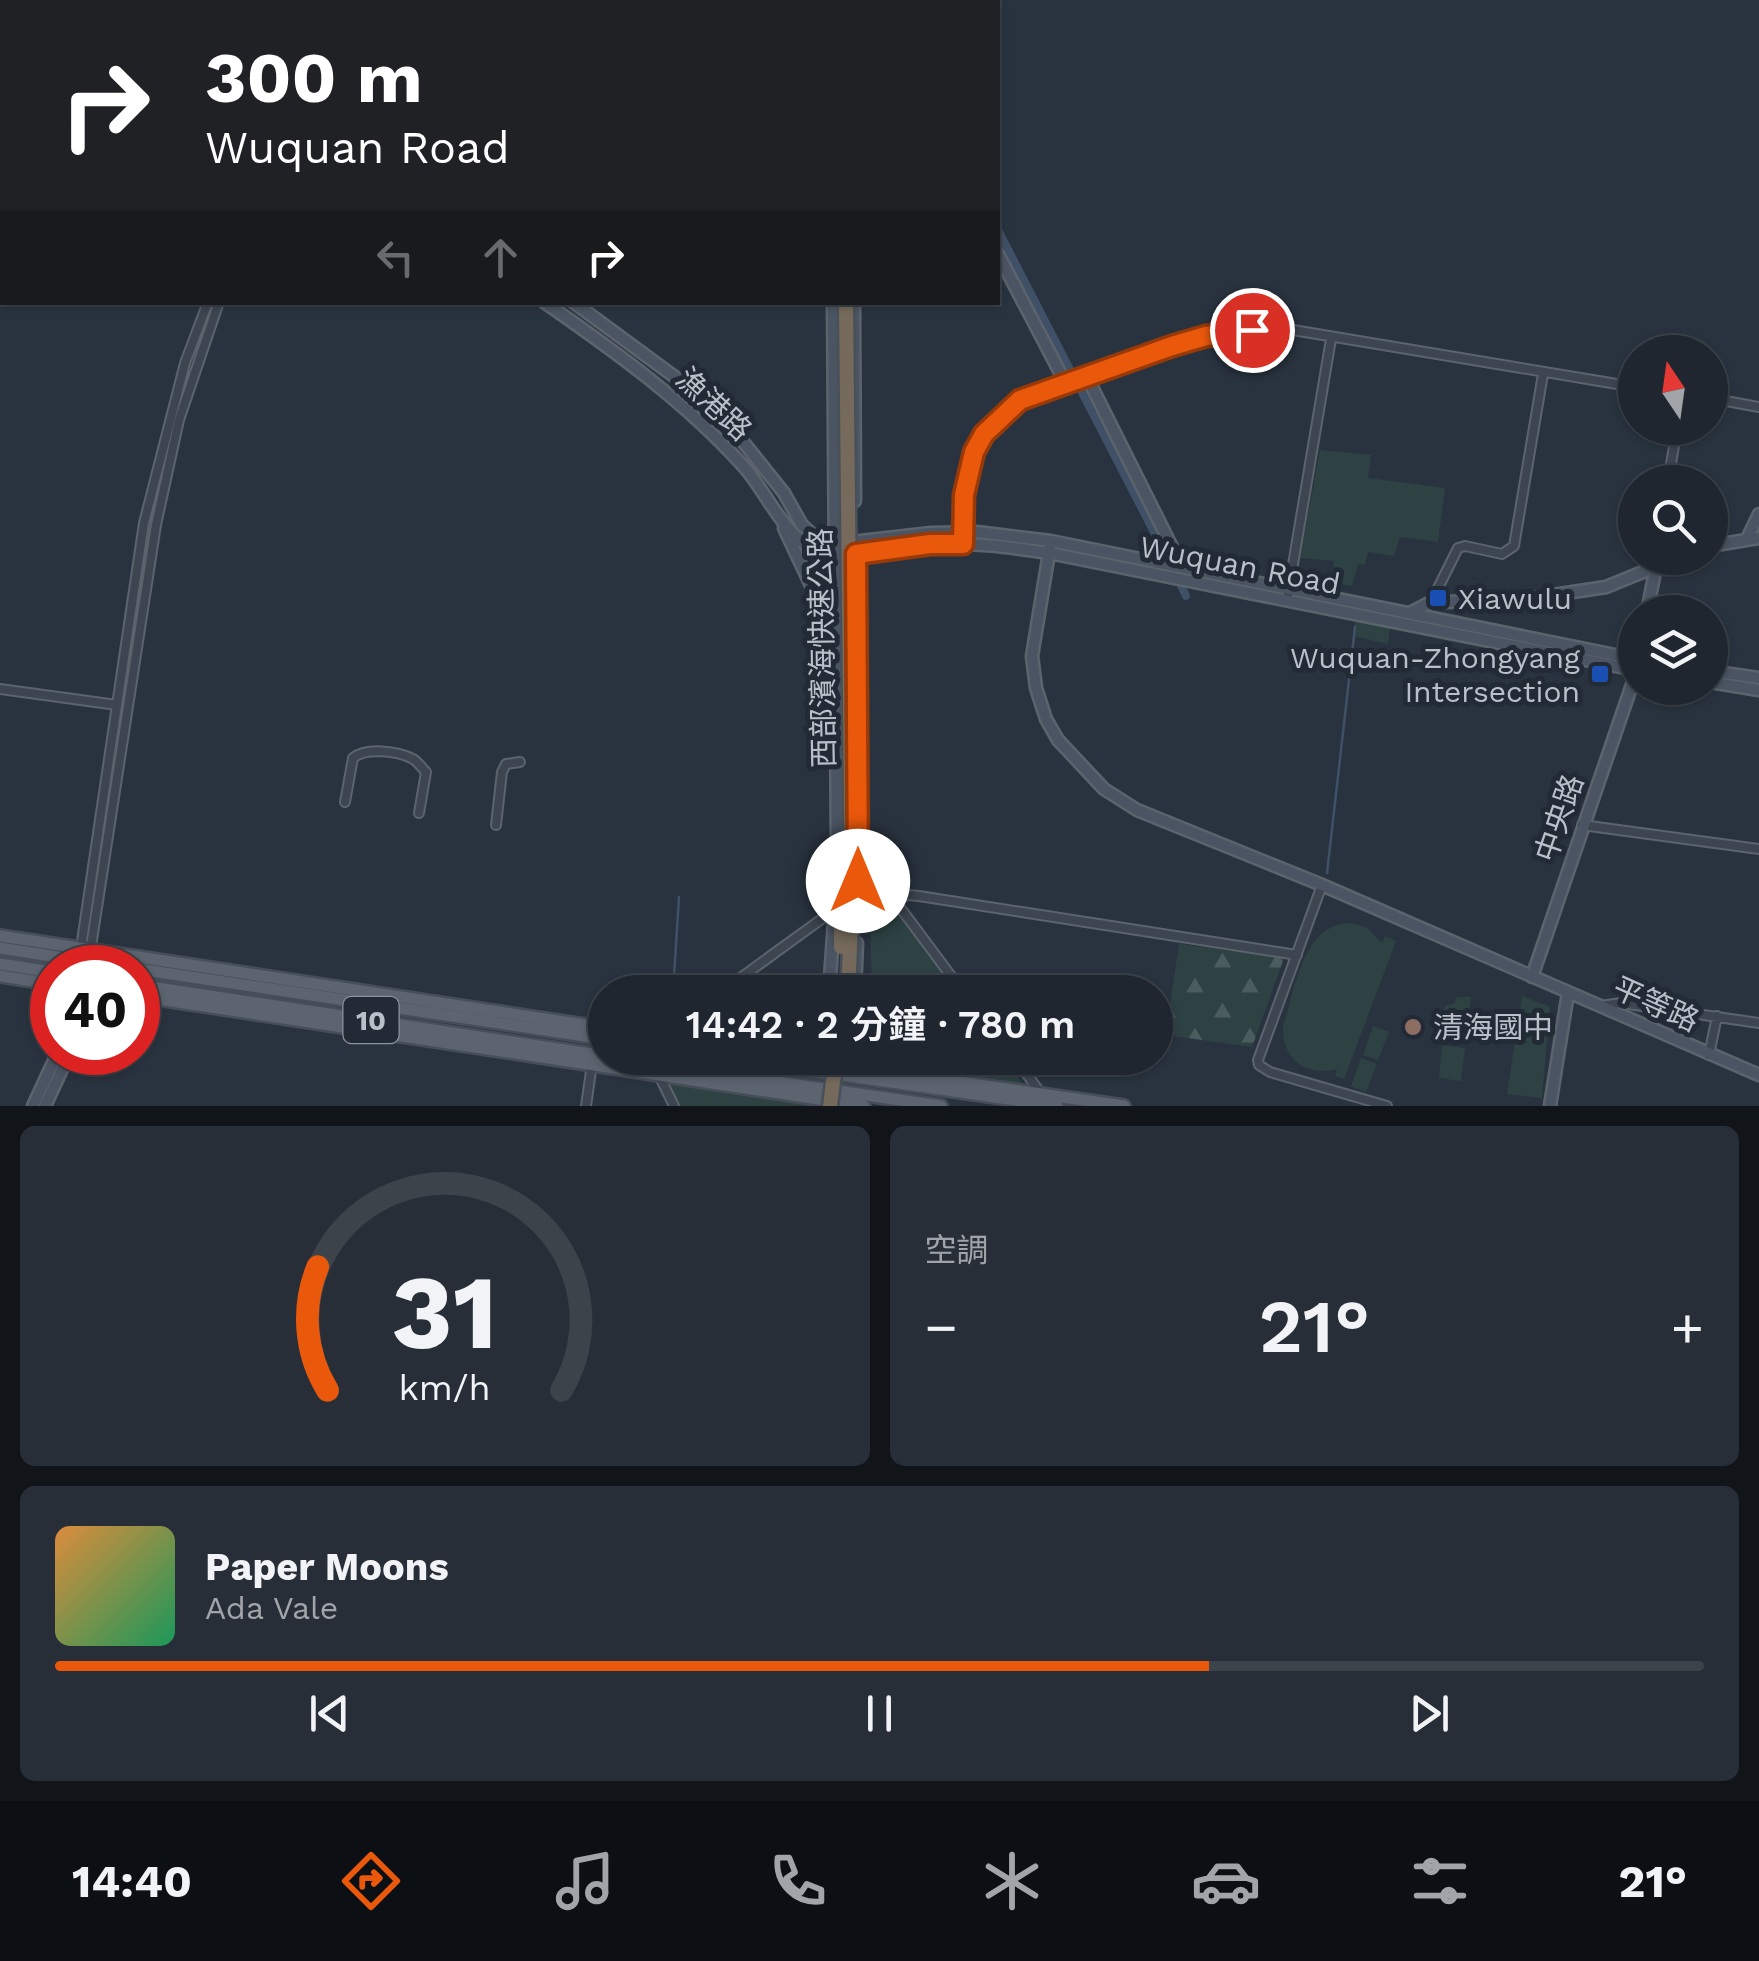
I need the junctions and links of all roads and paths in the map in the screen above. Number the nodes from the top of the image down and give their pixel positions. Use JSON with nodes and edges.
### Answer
{"nodes":[{"id":1,"x":1000,"y":258,"type":"edge"},
{"id":2,"x":207,"y":305,"type":"edge"},
{"id":3,"x":218,"y":305,"type":"edge"},
{"id":4,"x":548,"y":305,"type":"edge"},
{"id":5,"x":577,"y":305,"type":"edge"},
{"id":6,"x":836,"y":305,"type":"edge"},
{"id":7,"x":836,"y":305,"type":"edge"},
{"id":8,"x":850,"y":305,"type":"edge"},
{"id":9,"x":850,"y":305,"type":"edge"},
{"id":10,"x":195,"y":334,"type":"junction"},
{"id":11,"x":206,"y":337,"type":"junction"},
{"id":12,"x":1331,"y":339,"type":"junction"},
{"id":13,"x":1542,"y":374,"type":"junction"},
{"id":14,"x":1086,"y":376,"type":"junction"},
{"id":15,"x":1065,"y":382,"type":"junction"},
{"id":16,"x":1618,"y":385,"type":"edge"},
{"id":17,"x":1728,"y":401,"type":"edge"},
{"id":18,"x":1759,"y":407,"type":"edge"},
{"id":19,"x":1759,"y":514,"type":"edge"},
{"id":20,"x":779,"y":518,"type":"junction"},
{"id":21,"x":144,"y":523,"type":"junction"},
{"id":22,"x":156,"y":525,"type":"junction"},
{"id":23,"x":963,"y":538,"type":"junction"},
{"id":24,"x":1753,"y":538,"type":"edge"},
{"id":25,"x":855,"y":541,"type":"junction"},
{"id":26,"x":1728,"y":543,"type":"edge"},
{"id":27,"x":834,"y":544,"type":"junction"},
{"id":28,"x":1050,"y":547,"type":"junction"},
{"id":29,"x":856,"y":554,"type":"junction"},
{"id":30,"x":833,"y":557,"type":"junction"},
{"id":31,"x":1182,"y":566,"type":"junction"},
{"id":32,"x":1632,"y":575,"type":"edge"},
{"id":33,"x":1288,"y":595,"type":"junction"},
{"id":34,"x":1430,"y":602,"type":"junction"},
{"id":35,"x":1409,"y":618,"type":"junction"},
{"id":36,"x":834,"y":634,"type":"junction"},
{"id":37,"x":1618,"y":656,"type":"edge"},
{"id":38,"x":1618,"y":669,"type":"edge"},
{"id":39,"x":1728,"y":674,"type":"edge"},
{"id":40,"x":1759,"y":678,"type":"edge"},
{"id":41,"x":1728,"y":685,"type":"edge"},
{"id":42,"x":0,"y":689,"type":"edge"},
{"id":43,"x":1759,"y":690,"type":"edge"},
{"id":44,"x":118,"y":704,"type":"junction"},
{"id":45,"x":1624,"y":705,"type":"edge"},
{"id":46,"x":520,"y":762,"type":"dead end"},
{"id":47,"x":346,"y":802,"type":"dead end"},
{"id":48,"x":102,"y":804,"type":"junction"},
{"id":49,"x":113,"y":806,"type":"junction"},
{"id":50,"x":420,"y":813,"type":"dead end"},
{"id":51,"x":496,"y":825,"type":"dead end"},
{"id":52,"x":1582,"y":825,"type":"junction"},
{"id":53,"x":1759,"y":849,"type":"edge"},
{"id":54,"x":858,"y":852,"type":"junction"},
{"id":55,"x":1322,"y":886,"type":"junction"},
{"id":56,"x":896,"y":904,"type":"junction"},
{"id":57,"x":835,"y":910,"type":"junction"},
{"id":58,"x":858,"y":910,"type":"junction"},
{"id":59,"x":0,"y":936,"type":"edge"},
{"id":60,"x":32,"y":945,"type":"edge"},
{"id":61,"x":86,"y":945,"type":"edge"},
{"id":62,"x":87,"y":945,"type":"edge"},
{"id":63,"x":0,"y":948,"type":"edge"},
{"id":64,"x":30,"y":952,"type":"edge"},
{"id":65,"x":1297,"y":955,"type":"junction"},
{"id":66,"x":0,"y":964,"type":"edge"},
{"id":67,"x":30,"y":969,"type":"edge"},
{"id":68,"x":160,"y":970,"type":"edge"},
{"id":69,"x":160,"y":972,"type":"edge"},
{"id":70,"x":745,"y":975,"type":"edge"},
{"id":71,"x":830,"y":975,"type":"edge"},
{"id":72,"x":839,"y":975,"type":"edge"},
{"id":73,"x":851,"y":975,"type":"edge"},
{"id":74,"x":852,"y":975,"type":"edge"},
{"id":75,"x":950,"y":975,"type":"edge"},
{"id":76,"x":0,"y":976,"type":"edge"},
{"id":77,"x":1532,"y":977,"type":"junction"},
{"id":78,"x":30,"y":981,"type":"edge"},
{"id":79,"x":160,"y":988,"type":"edge"},
{"id":80,"x":1568,"y":992,"type":"junction"},
{"id":81,"x":160,"y":999,"type":"edge"},
{"id":82,"x":1601,"y":1006,"type":"junction"},
{"id":83,"x":1643,"y":1006,"type":"junction"},
{"id":84,"x":1717,"y":1016,"type":"junction"},
{"id":85,"x":1639,"y":1022,"type":"junction"},
{"id":86,"x":1759,"y":1023,"type":"edge"},
{"id":87,"x":588,"y":1026,"type":"edge"},
{"id":88,"x":588,"y":1036,"type":"edge"},
{"id":89,"x":588,"y":1053,"type":"edge"},
{"id":90,"x":1710,"y":1055,"type":"junction"},
{"id":91,"x":588,"y":1063,"type":"edge"},
{"id":92,"x":47,"y":1075,"type":"edge"},
{"id":93,"x":59,"y":1075,"type":"edge"},
{"id":94,"x":590,"y":1075,"type":"edge"},
{"id":95,"x":659,"y":1075,"type":"edge"},
{"id":96,"x":699,"y":1075,"type":"edge"},
{"id":97,"x":826,"y":1075,"type":"edge"},
{"id":98,"x":849,"y":1075,"type":"edge"},
{"id":99,"x":903,"y":1075,"type":"edge"},
{"id":100,"x":1028,"y":1075,"type":"edge"},
{"id":101,"x":1759,"y":1075,"type":"edge"},
{"id":102,"x":823,"y":1100,"type":"edge"},
{"id":103,"x":848,"y":1102,"type":"edge"},
{"id":104,"x":1047,"y":1102,"type":"edge"},
{"id":105,"x":32,"y":1106,"type":"edge"},
{"id":106,"x":45,"y":1106,"type":"edge"},
{"id":107,"x":586,"y":1106,"type":"edge"},
{"id":108,"x":674,"y":1106,"type":"edge"},
{"id":109,"x":864,"y":1106,"type":"edge"},
{"id":110,"x":941,"y":1106,"type":"edge"},
{"id":111,"x":1124,"y":1106,"type":"edge"},
{"id":112,"x":1387,"y":1106,"type":"edge"},
{"id":113,"x":1550,"y":1106,"type":"edge"}],
"edges":[{"from":1,"to":15,"type":"street"},
{"from":2,"to":10,"type":"street"},
{"from":3,"to":11,"type":"street"},
{"from":4,"to":20,"type":"street","name":"漁港路"},
{"from":5,"to":27,"type":"street","name":"漁港路"},
{"from":6,"to":27,"type":"street"},
{"from":7,"to":72,"type":"highway","name":"西部濱海快速公路","bridge":true},
{"from":8,"to":25,"type":"street"},
{"from":9,"to":73,"type":"highway","name":"西部濱海快速公路","bridge":true},
{"from":10,"to":11,"type":"street"},
{"from":10,"to":21,"type":"street"},
{"from":11,"to":22,"type":"street"},
{"from":12,"to":13,"type":"street"},
{"from":12,"to":14,"type":"street"},
{"from":12,"to":33,"type":"street"},
{"from":13,"to":16,"type":"street"},
{"from":13,"to":34,"type":"street"},
{"from":14,"to":15,"type":"street"},
{"from":14,"to":31,"type":"street"},
{"from":15,"to":23,"type":"street"},
{"from":17,"to":18,"type":"street"},
{"from":19,"to":24,"type":"street"},
{"from":20,"to":30,"type":"street","name":"漁港路"},
{"from":20,"to":36,"type":"street"},
{"from":21,"to":22,"type":"street"},
{"from":21,"to":44,"type":"street"},
{"from":22,"to":49,"type":"street"},
{"from":23,"to":25,"type":"street","name":"Wuquan Road"},
{"from":23,"to":28,"type":"street","name":"Wuquan Road"},
{"from":23,"to":29,"type":"street","name":"Wuquan Road"},
{"from":24,"to":26,"type":"street"},
{"from":25,"to":27,"type":"street","name":"Wuquan Road"},
{"from":25,"to":29,"type":"street"},
{"from":27,"to":30,"type":"street"},
{"from":28,"to":31,"type":"street","name":"Wuquan Road"},
{"from":28,"to":33,"type":"street","name":"Wuquan Road"},
{"from":28,"to":55,"type":"street","name":"平等路"},
{"from":29,"to":30,"type":"street","name":"Wuquan Road"},
{"from":29,"to":54,"type":"street"},
{"from":30,"to":36,"type":"street"},
{"from":31,"to":33,"type":"street","name":"Wuquan Road"},
{"from":32,"to":34,"type":"street"},
{"from":33,"to":35,"type":"street","name":"Wuquan Road"},
{"from":34,"to":35,"type":"street"},
{"from":35,"to":37,"type":"street","name":"Wuquan Road"},
{"from":35,"to":38,"type":"street","name":"Wuquan Road"},
{"from":36,"to":57,"type":"street"},
{"from":39,"to":40,"type":"street"},
{"from":41,"to":43,"type":"street"},
{"from":42,"to":44,"type":"street"},
{"from":44,"to":48,"type":"street"},
{"from":45,"to":52,"type":"street","name":"中央路"},
{"from":46,"to":51,"type":"street"},
{"from":47,"to":50,"type":"street"},
{"from":48,"to":49,"type":"street"},
{"from":48,"to":61,"type":"street"},
{"from":49,"to":62,"type":"street"},
{"from":52,"to":53,"type":"street"},
{"from":52,"to":77,"type":"street","name":"中央路"},
{"from":54,"to":56,"type":"street"},
{"from":54,"to":58,"type":"street"},
{"from":55,"to":65,"type":"street"},
{"from":55,"to":77,"type":"street","name":"平等路"},
{"from":56,"to":58,"type":"street"},
{"from":56,"to":65,"type":"street"},
{"from":56,"to":75,"type":"street"},
{"from":57,"to":58,"type":"street"},
{"from":57,"to":70,"type":"street"},
{"from":57,"to":71,"type":"street"},
{"from":58,"to":74,"type":"street"},
{"from":59,"to":60,"type":"main road"},
{"from":63,"to":64,"type":"main road"},
{"from":65,"to":112,"type":"street"},
{"from":66,"to":67,"type":"main road"},
{"from":68,"to":87,"type":"main road"},
{"from":69,"to":88,"type":"main road","number":"10"},
{"from":76,"to":78,"type":"main road"},
{"from":77,"to":80,"type":"street","name":"平等路"},
{"from":79,"to":89,"type":"main road","number":"10"},
{"from":80,"to":82,"type":"street","name":"平等路"},
{"from":80,"to":113,"type":"street"},
{"from":81,"to":91,"type":"main road"},
{"from":82,"to":83,"type":"street"},
{"from":82,"to":85,"type":"street","name":"平等路"},
{"from":83,"to":84,"type":"street"},
{"from":83,"to":85,"type":"street"},
{"from":84,"to":86,"type":"street"},
{"from":84,"to":90,"type":"street"},
{"from":85,"to":90,"type":"street","name":"平等路"},
{"from":90,"to":101,"type":"street","name":"平等路"},
{"from":92,"to":105,"type":"street"},
{"from":93,"to":106,"type":"street"},
{"from":94,"to":107,"type":"street"},
{"from":95,"to":108,"type":"street"},
{"from":96,"to":102,"type":"main road"},
{"from":97,"to":102,"type":"highway","bridge":true},
{"from":98,"to":103,"type":"highway"},
{"from":99,"to":104,"type":"main road"},
{"from":100,"to":104,"type":"street"},
{"from":102,"to":103,"type":"main road"},
{"from":103,"to":109,"type":"main road"},
{"from":103,"to":110,"type":"main road"},
{"from":104,"to":111,"type":"main road"}]}
